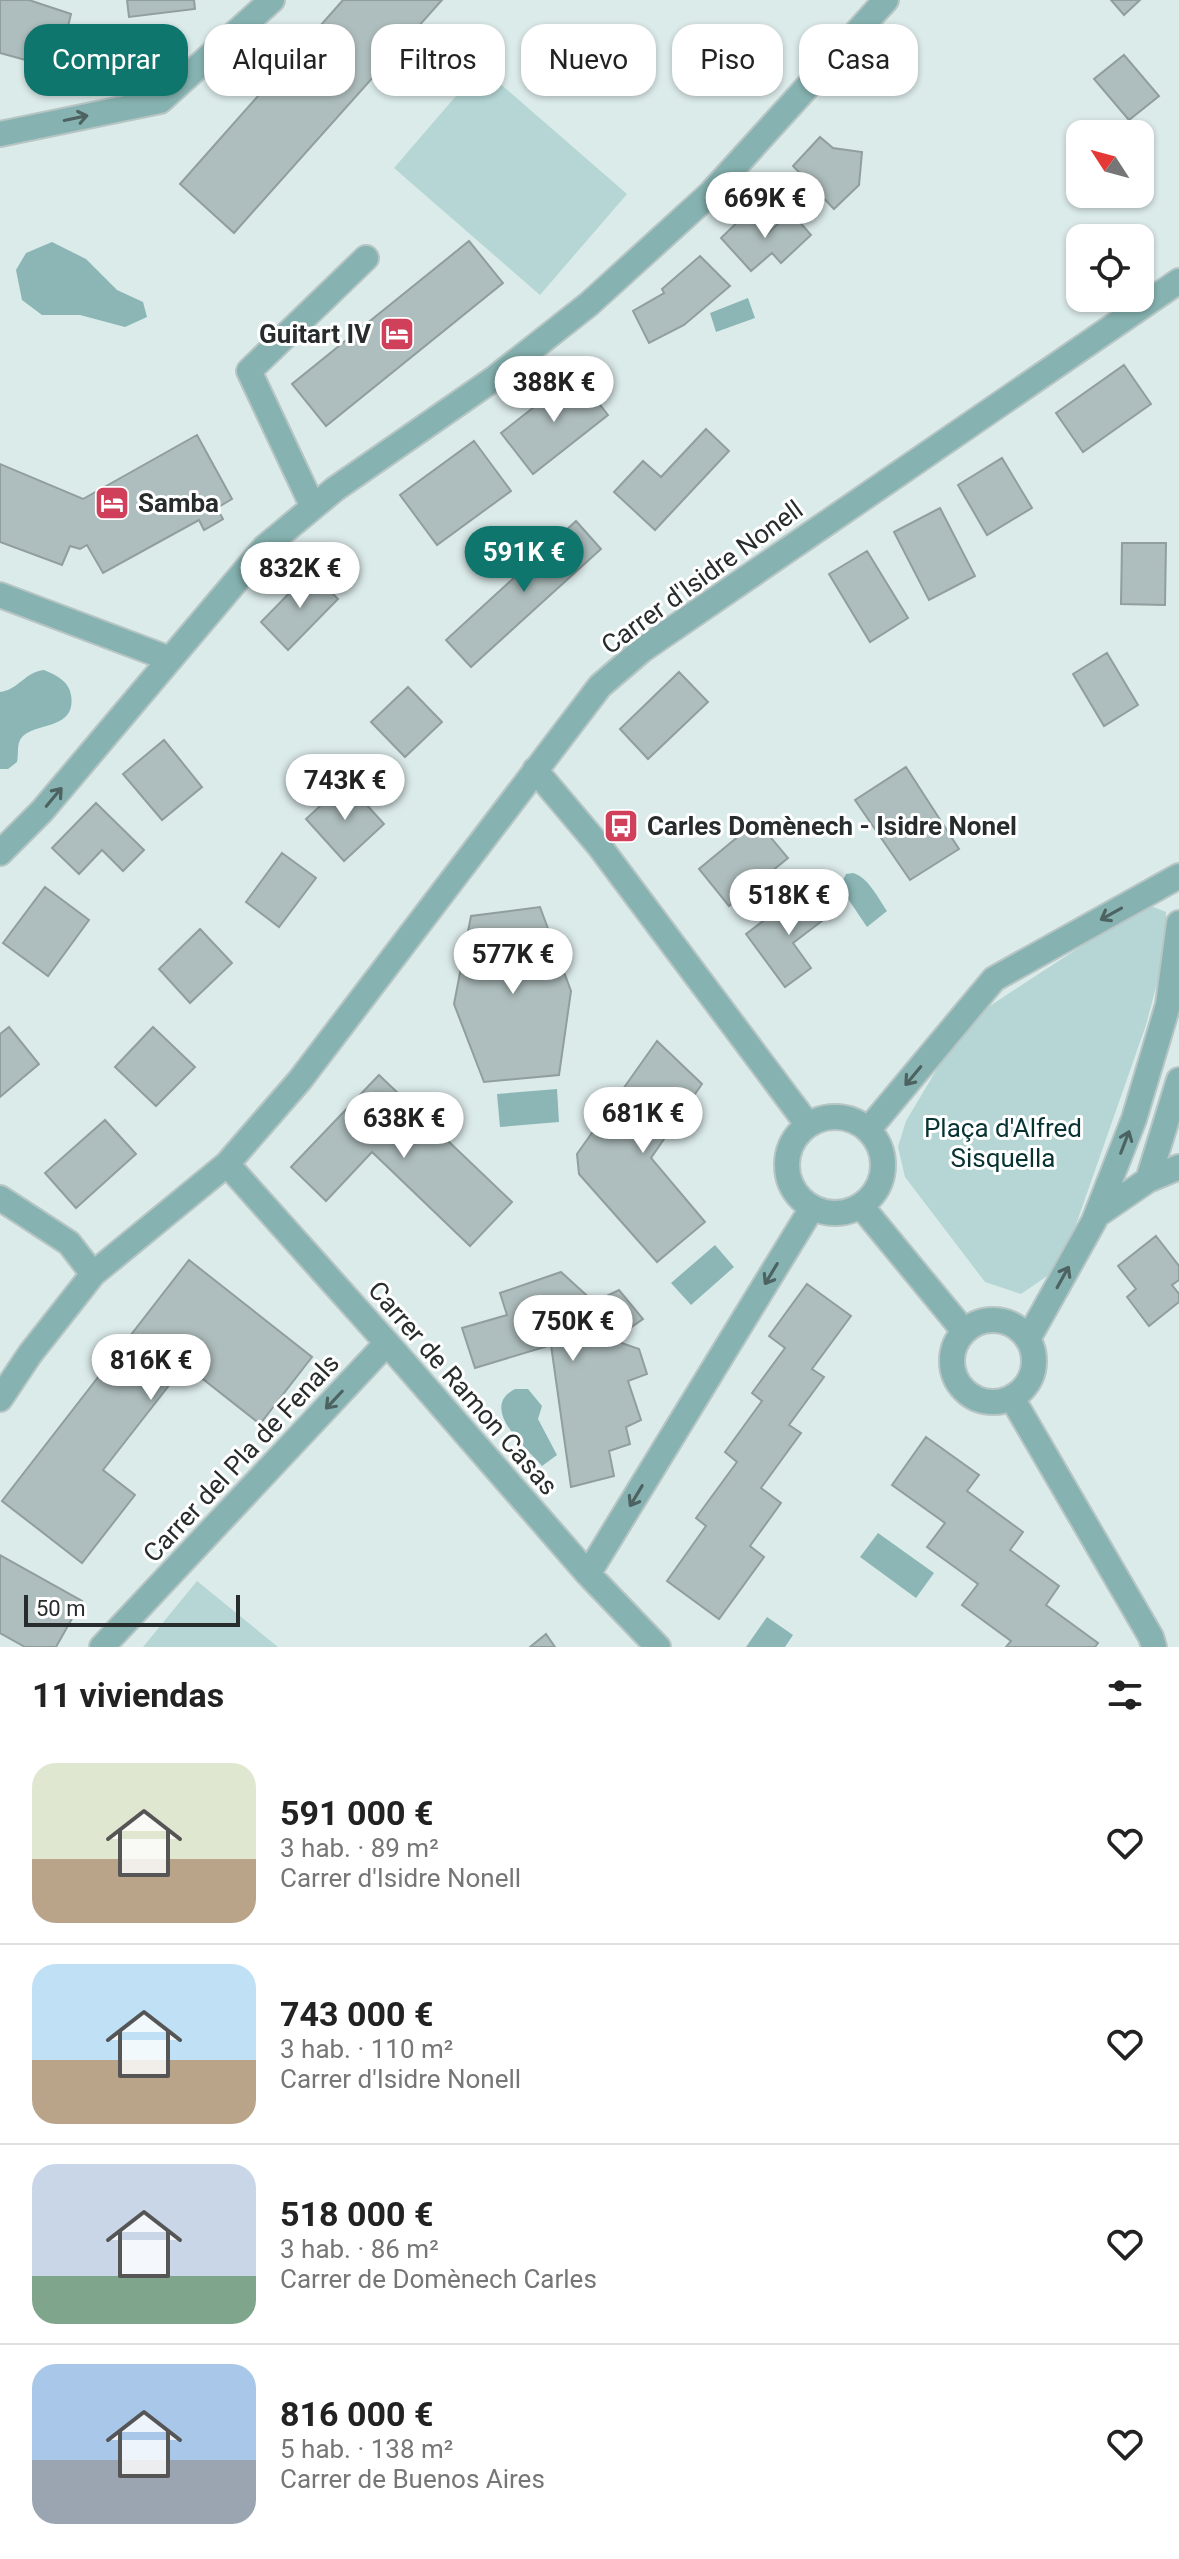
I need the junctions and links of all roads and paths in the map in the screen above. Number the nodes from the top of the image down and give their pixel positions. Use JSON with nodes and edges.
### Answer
{"nodes":[{"id":1,"x":272,"y":0,"type":"edge"},
{"id":2,"x":886,"y":0,"type":"edge"},
{"id":3,"x":0,"y":134,"type":"edge"},
{"id":4,"x":366,"y":258,"type":"dead end"},
{"id":5,"x":1179,"y":281,"type":"edge"},
{"id":6,"x":313,"y":507,"type":"junction"},
{"id":7,"x":0,"y":595,"type":"edge"},
{"id":8,"x":170,"y":659,"type":"junction"},
{"id":9,"x":535,"y":770,"type":"junction"},
{"id":10,"x":0,"y":853,"type":"edge"},
{"id":11,"x":1179,"y":876,"type":"edge"},
{"id":12,"x":1179,"y":923,"type":"edge"},
{"id":13,"x":1179,"y":1080,"type":"edge"},
{"id":14,"x":808,"y":1125,"type":"junction"},
{"id":15,"x":868,"y":1130,"type":"junction"},
{"id":16,"x":227,"y":1164,"type":"junction"},
{"id":17,"x":1179,"y":1167,"type":"edge"},
{"id":18,"x":1148,"y":1180,"type":"junction"},
{"id":19,"x":0,"y":1198,"type":"edge"},
{"id":20,"x":861,"y":1206,"type":"junction"},
{"id":21,"x":812,"y":1208,"type":"junction"},
{"id":22,"x":1097,"y":1215,"type":"junction"},
{"id":23,"x":93,"y":1274,"type":"junction"},
{"id":24,"x":964,"y":1331,"type":"junction"},
{"id":25,"x":1028,"y":1339,"type":"junction"},
{"id":26,"x":387,"y":1343,"type":"junction"},
{"id":27,"x":1012,"y":1398,"type":"junction"},
{"id":28,"x":0,"y":1399,"type":"edge"},
{"id":29,"x":588,"y":1574,"type":"junction"},
{"id":30,"x":1153,"y":1645,"type":"edge"},
{"id":31,"x":102,"y":1647,"type":"edge"},
{"id":32,"x":658,"y":1647,"type":"edge"}],
"edges":[{"from":3,"to":1,"type":"street","one_way":true},
{"from":2,"to":6,"type":"street"},
{"from":4,"to":6,"type":"street"},
{"from":5,"to":9,"type":"street","name":"Carrer d'Isidre Nonell"},
{"from":6,"to":8,"type":"street"},
{"from":7,"to":8,"type":"street"},
{"from":10,"to":8,"type":"street","one_way":true},
{"from":9,"to":14,"type":"street"},
{"from":9,"to":16,"type":"street","name":"Carrer d'Isidre Nonell"},
{"from":11,"to":15,"type":"street","one_way":true},
{"from":22,"to":12,"type":"street","one_way":true},
{"from":13,"to":18,"type":"street"},
{"from":14,"to":15,"type":"street"},
{"from":14,"to":21,"type":"street"},
{"from":15,"to":20,"type":"street"},
{"from":16,"to":23,"type":"street","name":"Carrer d'Isidre Nonell"},
{"from":16,"to":26,"type":"street","name":"Carrer de Ramon Casas"},
{"from":17,"to":18,"type":"street"},
{"from":18,"to":22,"type":"street"},
{"from":19,"to":23,"type":"street"},
{"from":20,"to":21,"type":"street"},
{"from":20,"to":24,"type":"street"},
{"from":21,"to":29,"type":"street","one_way":true},
{"from":25,"to":22,"type":"street","one_way":true},
{"from":23,"to":28,"type":"street","name":"Carrer d'Isidre Nonell"},
{"from":24,"to":25,"type":"street"},
{"from":24,"to":27,"type":"street"},
{"from":25,"to":27,"type":"street"},
{"from":26,"to":29,"type":"street","name":"Carrer de Ramon Casas"},
{"from":26,"to":31,"type":"street","name":"Carrer del Pla de Fenals","one_way":true},
{"from":27,"to":30,"type":"street"},
{"from":29,"to":32,"type":"street","name":"Carrer de Ramon Casas"}]}
